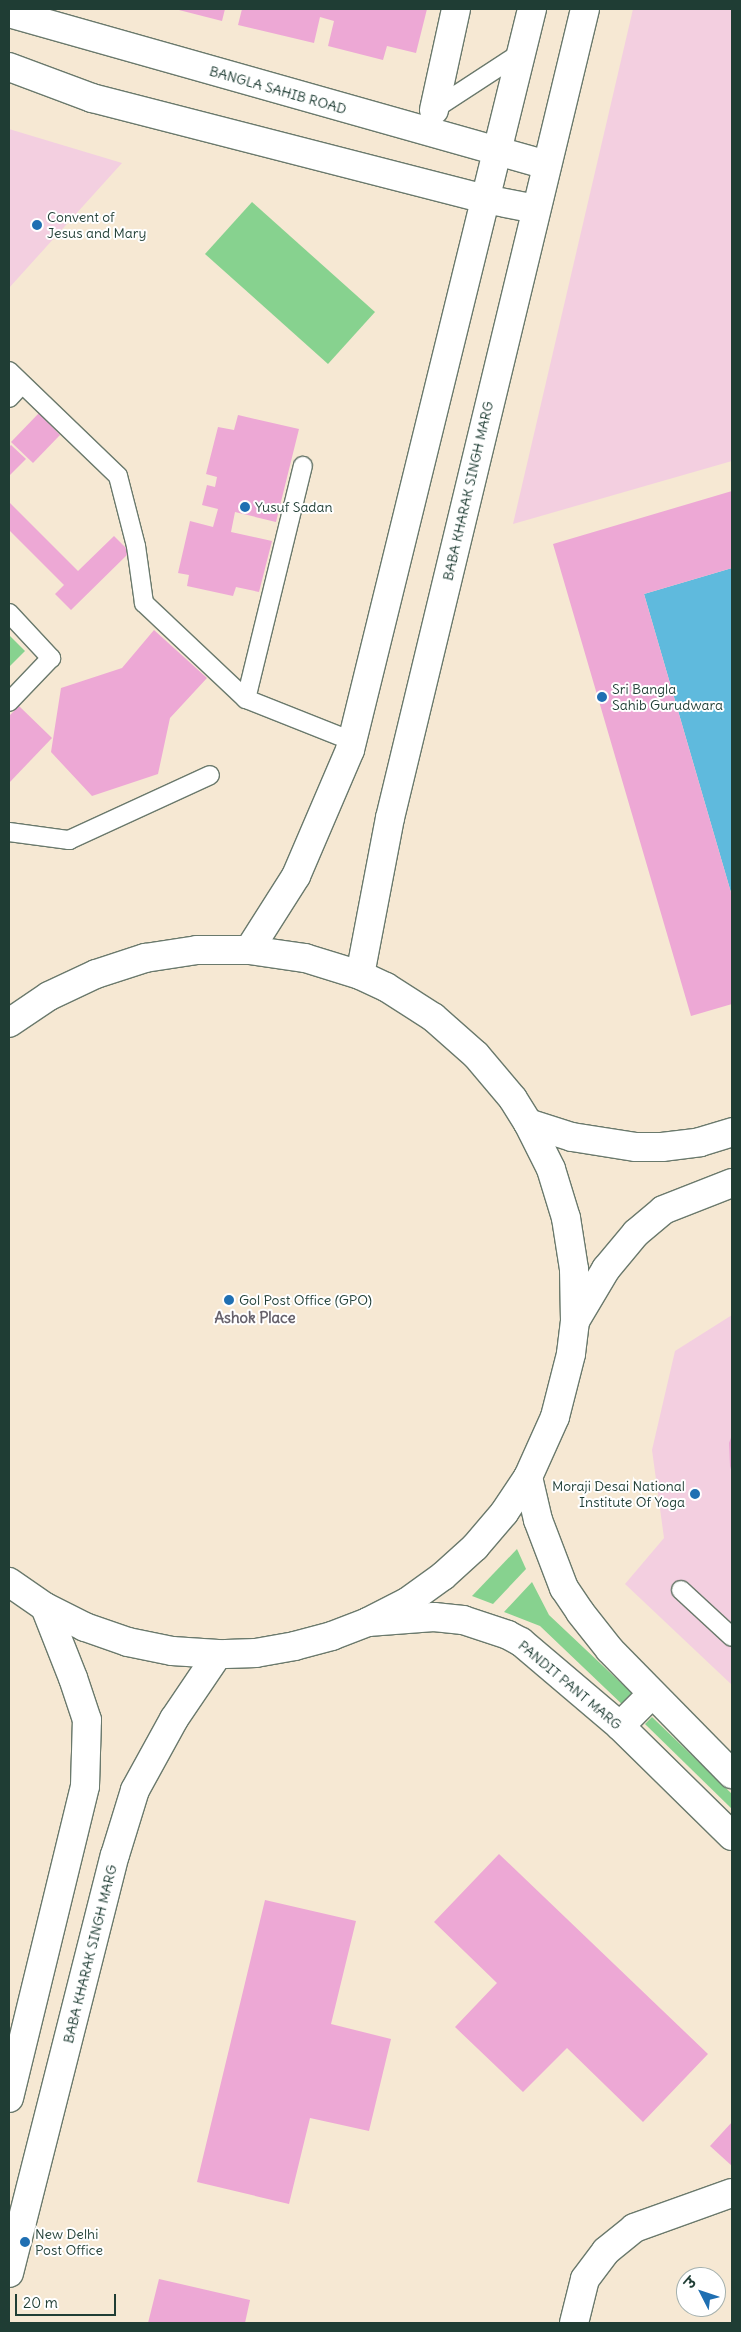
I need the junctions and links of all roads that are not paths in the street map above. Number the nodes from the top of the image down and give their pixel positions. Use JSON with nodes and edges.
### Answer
{"nodes":[{"id":1,"x":456,"y":9,"type":"edge"},
{"id":2,"x":532,"y":9,"type":"edge"},
{"id":3,"x":585,"y":9,"type":"edge"},
{"id":4,"x":9,"y":13,"type":"edge"},
{"id":5,"x":522,"y":52,"type":"junction"},
{"id":6,"x":9,"y":66,"type":"edge"},
{"id":7,"x":434,"y":110,"type":"junction"},
{"id":8,"x":408,"y":127,"type":"junction"},
{"id":9,"x":497,"y":152,"type":"junction"},
{"id":10,"x":547,"y":165,"type":"junction"},
{"id":11,"x":485,"y":199,"type":"junction"},
{"id":12,"x":536,"y":209,"type":"junction"},
{"id":13,"x":9,"y":371,"type":"edge"},
{"id":14,"x":22,"y":384,"type":"junction"},
{"id":15,"x":9,"y":398,"type":"edge"},
{"id":16,"x":303,"y":466,"type":"dead end"},
{"id":17,"x":9,"y":613,"type":"edge"},
{"id":18,"x":246,"y":699,"type":"junction"},
{"id":19,"x":9,"y":702,"type":"edge"},
{"id":20,"x":352,"y":741,"type":"junction"},
{"id":21,"x":210,"y":775,"type":"dead end"},
{"id":22,"x":9,"y":832,"type":"edge"},
{"id":23,"x":249,"y":950,"type":"junction"},
{"id":24,"x":360,"y":975,"type":"junction"},
{"id":25,"x":9,"y":1023,"type":"edge"},
{"id":26,"x":528,"y":1123,"type":"junction"},
{"id":27,"x":732,"y":1132,"type":"edge"},
{"id":28,"x":732,"y":1183,"type":"edge"},
{"id":29,"x":575,"y":1321,"type":"junction"},
{"id":30,"x":528,"y":1477,"type":"junction"},
{"id":31,"x":9,"y":1582,"type":"edge"},
{"id":32,"x":681,"y":1590,"type":"dead end"},
{"id":33,"x":45,"y":1607,"type":"junction"},
{"id":34,"x":368,"y":1622,"type":"junction"},
{"id":35,"x":732,"y":1637,"type":"edge"},
{"id":36,"x":218,"y":1654,"type":"junction"},
{"id":37,"x":652,"y":1694,"type":"junction"},
{"id":38,"x":620,"y":1726,"type":"junction"},
{"id":39,"x":732,"y":1774,"type":"edge"},
{"id":40,"x":732,"y":1836,"type":"edge"},
{"id":41,"x":9,"y":2098,"type":"edge"},
{"id":42,"x":732,"y":2193,"type":"edge"},
{"id":43,"x":9,"y":2274,"type":"edge"},
{"id":44,"x":574,"y":2323,"type":"edge"}],
"edges":[{"from":1,"to":7,"type":"main road"},
{"from":2,"to":5,"type":"main road"},
{"from":3,"to":10,"type":"main road","name":"BABA KHARAK SINGH MARG"},
{"from":4,"to":8,"type":"main road","name":"BANGLA SAHIB ROAD"},
{"from":5,"to":7,"type":"lane"},
{"from":5,"to":9,"type":"main road"},
{"from":6,"to":11,"type":"main road"},
{"from":7,"to":8,"type":"lane"},
{"from":8,"to":9,"type":"main road","name":"BANGLA SAHIB ROAD"},
{"from":9,"to":10,"type":"main road","name":"BANGLA SAHIB ROAD"},
{"from":9,"to":11,"type":"main road"},
{"from":10,"to":12,"type":"main road","name":"BABA KHARAK SINGH MARG"},
{"from":11,"to":12,"type":"main road"},
{"from":11,"to":20,"type":"main road"},
{"from":12,"to":24,"type":"main road","name":"BABA KHARAK SINGH MARG"},
{"from":13,"to":14,"type":"lane"},
{"from":14,"to":15,"type":"lane"},
{"from":14,"to":18,"type":"lane"},
{"from":16,"to":18,"type":"lane"},
{"from":17,"to":19,"type":"lane"},
{"from":18,"to":20,"type":"lane"},
{"from":20,"to":23,"type":"main road"},
{"from":21,"to":22,"type":"lane"},
{"from":23,"to":24,"type":"main road"},
{"from":23,"to":25,"type":"main road"},
{"from":24,"to":26,"type":"main road"},
{"from":26,"to":27,"type":"main road"},
{"from":26,"to":29,"type":"main road"},
{"from":28,"to":29,"type":"main road"},
{"from":29,"to":30,"type":"main road"},
{"from":30,"to":34,"type":"main road"},
{"from":30,"to":37,"type":"main road"},
{"from":31,"to":33,"type":"main road"},
{"from":32,"to":35,"type":"lane"},
{"from":33,"to":36,"type":"main road"},
{"from":33,"to":41,"type":"main road"},
{"from":34,"to":36,"type":"main road"},
{"from":34,"to":38,"type":"main road","name":"PANDIT PANT MARG"},
{"from":36,"to":43,"type":"main road","name":"BABA KHARAK SINGH MARG"},
{"from":37,"to":38,"type":"main road"},
{"from":37,"to":39,"type":"main road"},
{"from":38,"to":40,"type":"main road","name":"PANDIT PANT MARG"},
{"from":42,"to":44,"type":"main road"}]}
